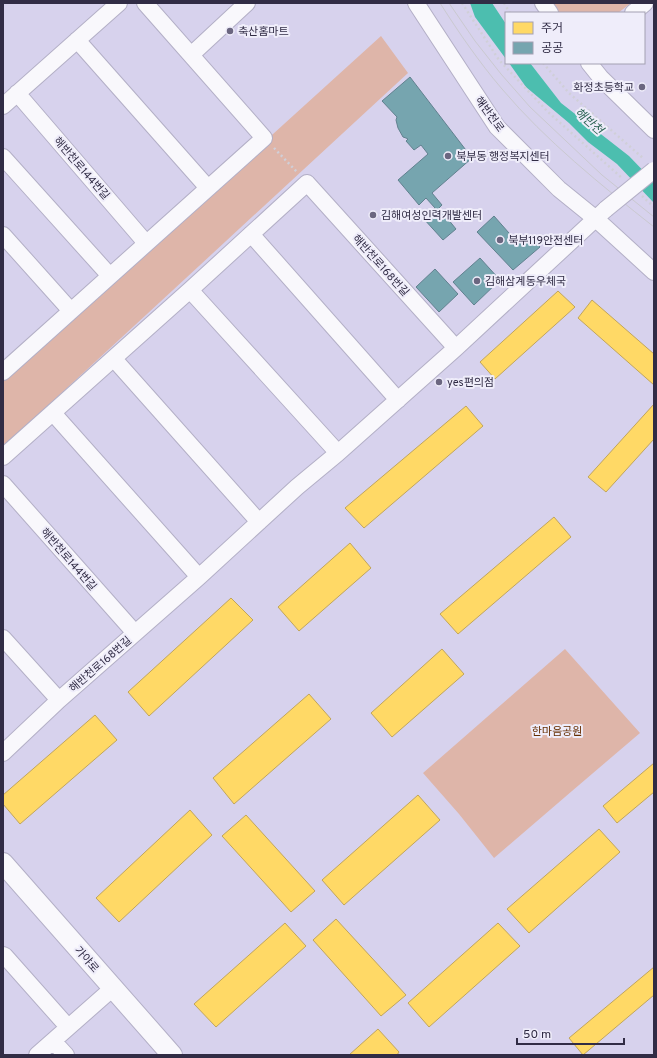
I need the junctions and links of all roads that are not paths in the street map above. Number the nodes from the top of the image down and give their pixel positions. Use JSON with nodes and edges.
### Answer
{"nodes":[{"id":1,"x":119,"y":3,"type":"edge"},
{"id":2,"x":145,"y":3,"type":"edge"},
{"id":3,"x":248,"y":3,"type":"edge"},
{"id":4,"x":416,"y":3,"type":"edge"},
{"id":5,"x":543,"y":3,"type":"edge"},
{"id":6,"x":645,"y":3,"type":"edge"},
{"id":7,"x":549,"y":12,"type":"edge"},
{"id":8,"x":634,"y":12,"type":"edge"},
{"id":9,"x":77,"y":40,"type":"junction"},
{"id":10,"x":191,"y":55,"type":"junction"},
{"id":11,"x":590,"y":64,"type":"edge"},
{"id":12,"x":17,"y":93,"type":"junction"},
{"id":13,"x":3,"y":106,"type":"edge"},
{"id":14,"x":654,"y":130,"type":"edge"},
{"id":15,"x":3,"y":157,"type":"edge"},
{"id":16,"x":651,"y":167,"type":"edge"},
{"id":17,"x":208,"y":188,"type":"junction"},
{"id":18,"x":601,"y":214,"type":"junction"},
{"id":19,"x":251,"y":234,"type":"junction"},
{"id":20,"x":3,"y":235,"type":"edge"},
{"id":21,"x":146,"y":243,"type":"junction"},
{"id":22,"x":654,"y":272,"type":"edge"},
{"id":23,"x":110,"y":276,"type":"junction"},
{"id":24,"x":190,"y":290,"type":"junction"},
{"id":25,"x":71,"y":311,"type":"junction"},
{"id":26,"x":456,"y":348,"type":"junction"},
{"id":27,"x":114,"y":359,"type":"junction"},
{"id":28,"x":6,"y":364,"type":"edge"},
{"id":29,"x":398,"y":400,"type":"junction"},
{"id":30,"x":53,"y":413,"type":"junction"},
{"id":31,"x":338,"y":454,"type":"junction"},
{"id":32,"x":3,"y":457,"type":"edge"},
{"id":33,"x":3,"y":484,"type":"edge"},
{"id":34,"x":259,"y":522,"type":"junction"},
{"id":35,"x":199,"y":577,"type":"junction"},
{"id":36,"x":135,"y":633,"type":"junction"},
{"id":37,"x":3,"y":638,"type":"edge"},
{"id":38,"x":59,"y":700,"type":"junction"},
{"id":39,"x":3,"y":753,"type":"edge"},
{"id":40,"x":3,"y":863,"type":"edge"},
{"id":41,"x":3,"y":955,"type":"edge"},
{"id":42,"x":113,"y":988,"type":"junction"},
{"id":43,"x":68,"y":1028,"type":"junction"},
{"id":44,"x":53,"y":1041,"type":"junction"},
{"id":45,"x":37,"y":1055,"type":"edge"},
{"id":46,"x":66,"y":1055,"type":"edge"},
{"id":47,"x":172,"y":1055,"type":"edge"}],
"edges":[{"from":1,"to":9,"type":"street"},
{"from":2,"to":10,"type":"street"},
{"from":3,"to":10,"type":"street"},
{"from":4,"to":18,"type":"street","name":"해반천로"},
{"from":5,"to":7,"type":"street"},
{"from":6,"to":8,"type":"street"},
{"from":9,"to":12,"type":"street"},
{"from":9,"to":17,"type":"street"},
{"from":10,"to":17,"type":"street"},
{"from":11,"to":14,"type":"street"},
{"from":12,"to":13,"type":"street"},
{"from":12,"to":21,"type":"street","name":"해반천로144번길"},
{"from":15,"to":23,"type":"street"},
{"from":16,"to":18,"type":"street","name":"해반천로168번길","bridge":true},
{"from":17,"to":21,"type":"street"},
{"from":18,"to":22,"type":"street","name":"해반천로"},
{"from":18,"to":26,"type":"street","name":"해반천로168번길"},
{"from":19,"to":24,"type":"street"},
{"from":19,"to":26,"type":"street","name":"해반천로168번길"},
{"from":19,"to":29,"type":"street"},
{"from":20,"to":25,"type":"street"},
{"from":21,"to":23,"type":"street"},
{"from":23,"to":25,"type":"street"},
{"from":24,"to":27,"type":"street"},
{"from":24,"to":31,"type":"street"},
{"from":25,"to":28,"type":"street"},
{"from":26,"to":29,"type":"street","name":"해반천로168번길"},
{"from":27,"to":30,"type":"street"},
{"from":27,"to":34,"type":"street"},
{"from":29,"to":31,"type":"street","name":"해반천로168번길"},
{"from":30,"to":32,"type":"street"},
{"from":30,"to":35,"type":"street"},
{"from":31,"to":34,"type":"street","name":"해반천로168번길"},
{"from":33,"to":36,"type":"street","name":"해반천로144번길"},
{"from":34,"to":35,"type":"street","name":"해반천로168번길"},
{"from":35,"to":36,"type":"street","name":"해반천로168번길"},
{"from":36,"to":38,"type":"street","name":"해반천로168번길"},
{"from":37,"to":38,"type":"street"},
{"from":38,"to":39,"type":"street","name":"해반천로168번길"},
{"from":40,"to":42,"type":"main road","name":"가야로"},
{"from":41,"to":43,"type":"street"},
{"from":42,"to":43,"type":"street"},
{"from":42,"to":47,"type":"main road","name":"가야로"},
{"from":43,"to":44,"type":"street"},
{"from":44,"to":45,"type":"street"},
{"from":44,"to":46,"type":"street"}]}
